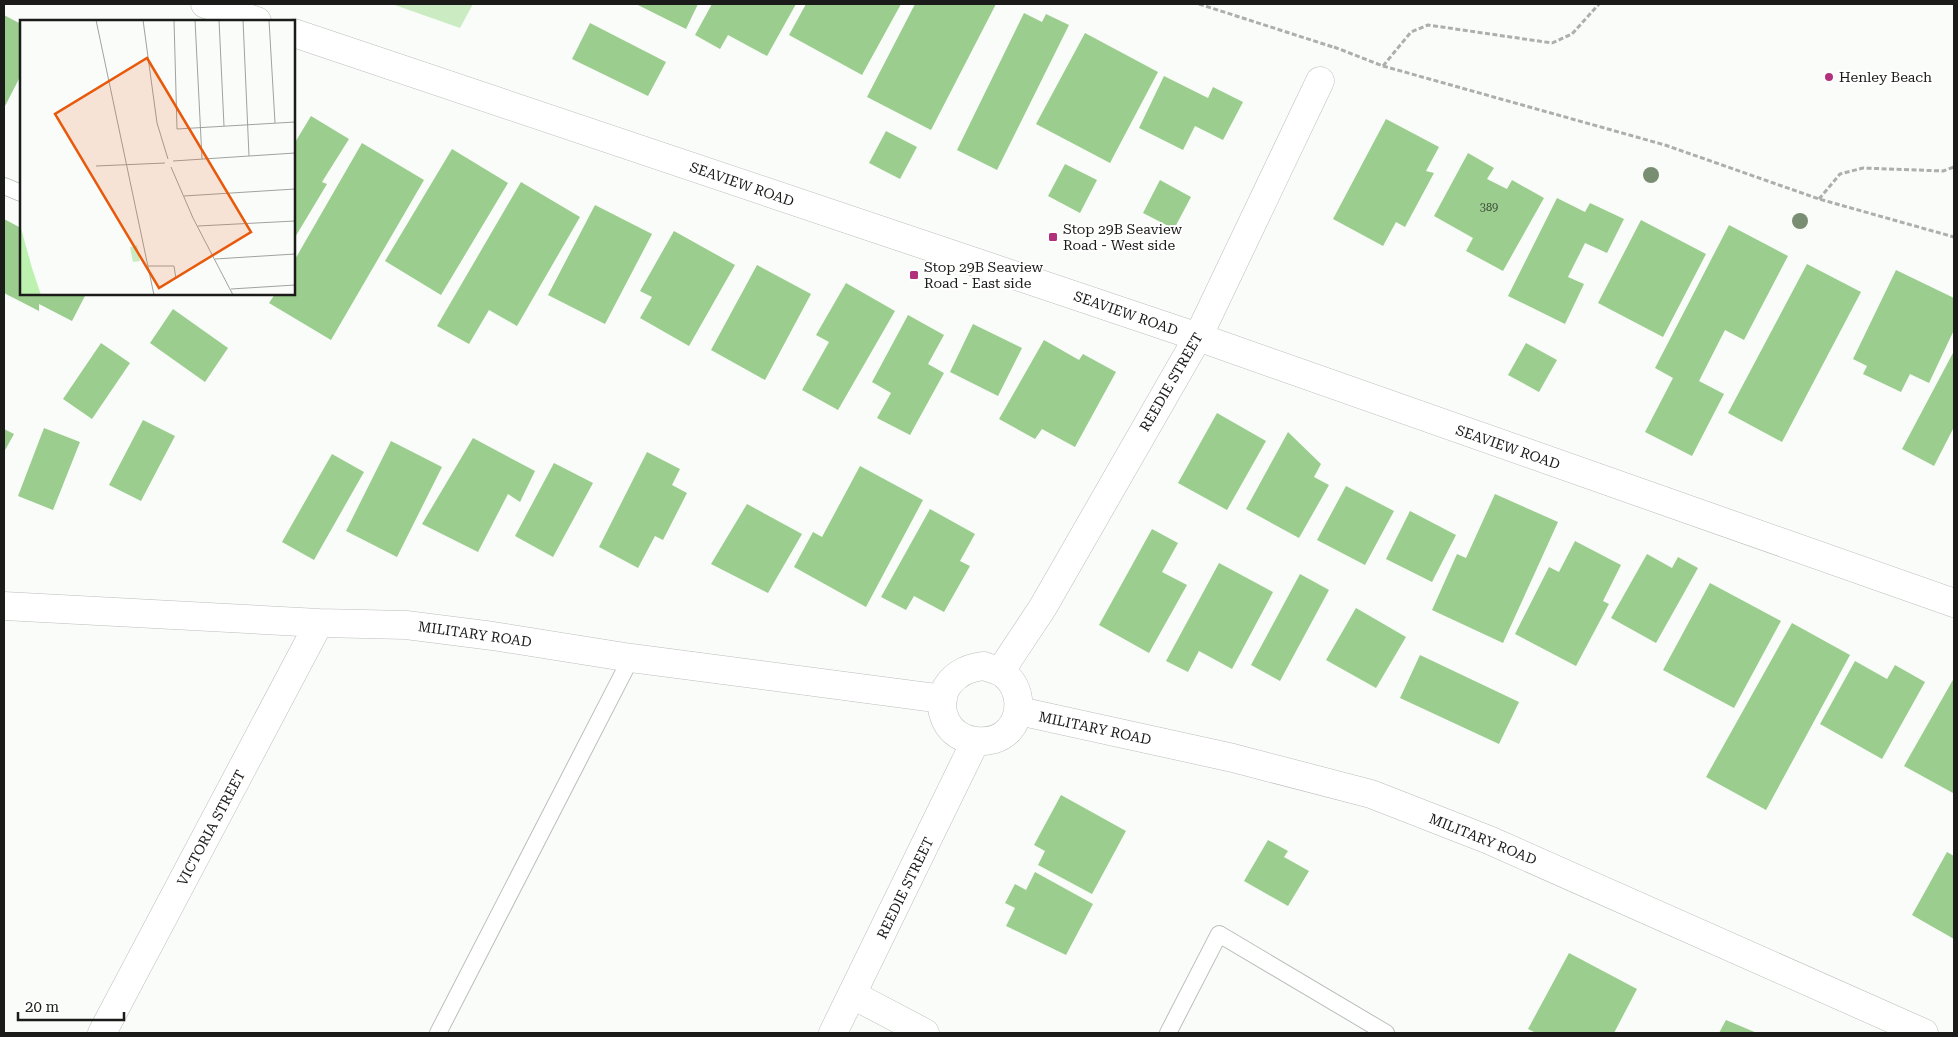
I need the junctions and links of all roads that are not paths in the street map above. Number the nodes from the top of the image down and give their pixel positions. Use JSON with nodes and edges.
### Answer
{"nodes":[{"id":1,"x":205,"y":4,"type":"edge"},
{"id":2,"x":229,"y":17,"type":"edge"},
{"id":3,"x":250,"y":20,"type":"edge"},
{"id":4,"x":295,"y":34,"type":"edge"},
{"id":5,"x":1320,"y":80,"type":"road end"},
{"id":6,"x":4,"y":186,"type":"edge"},
{"id":7,"x":20,"y":193,"type":"edge"},
{"id":8,"x":1198,"y":337,"type":"junction"},
{"id":9,"x":1954,"y":604,"type":"edge"},
{"id":10,"x":4,"y":606,"type":"edge"},
{"id":11,"x":319,"y":624,"type":"junction"},
{"id":12,"x":631,"y":658,"type":"junction"},
{"id":13,"x":1000,"y":672,"type":"junction"},
{"id":14,"x":943,"y":699,"type":"junction"},
{"id":15,"x":1020,"y":712,"type":"junction"},
{"id":16,"x":975,"y":742,"type":"junction"},
{"id":17,"x":853,"y":995,"type":"junction"},
{"id":18,"x":102,"y":1033,"type":"edge"},
{"id":19,"x":438,"y":1033,"type":"edge"},
{"id":20,"x":833,"y":1033,"type":"edge"},
{"id":21,"x":925,"y":1033,"type":"edge"},
{"id":22,"x":1168,"y":1033,"type":"edge"},
{"id":23,"x":1386,"y":1033,"type":"edge"},
{"id":24,"x":1924,"y":1033,"type":"edge"}],
"edges":[{"from":1,"to":2,"type":"street"},
{"from":2,"to":3,"type":"street"},
{"from":4,"to":8,"type":"street","name":"SEAVIEW ROAD"},
{"from":5,"to":8,"type":"street","name":"REEDIE STREET"},
{"from":6,"to":7,"type":"lane"},
{"from":8,"to":9,"type":"street","name":"SEAVIEW ROAD"},
{"from":8,"to":13,"type":"street","name":"REEDIE STREET"},
{"from":10,"to":11,"type":"street","name":"MILITARY ROAD"},
{"from":11,"to":12,"type":"street","name":"MILITARY ROAD"},
{"from":11,"to":18,"type":"street","name":"VICTORIA STREET"},
{"from":12,"to":14,"type":"street","name":"MILITARY ROAD"},
{"from":12,"to":19,"type":"lane"},
{"from":13,"to":14,"type":"street"},
{"from":13,"to":15,"type":"street"},
{"from":14,"to":16,"type":"street"},
{"from":15,"to":16,"type":"street"},
{"from":15,"to":24,"type":"street","name":"MILITARY ROAD"},
{"from":16,"to":17,"type":"street","name":"REEDIE STREET"},
{"from":17,"to":20,"type":"street","name":"REEDIE STREET"},
{"from":17,"to":21,"type":"street"},
{"from":22,"to":23,"type":"lane"}]}
